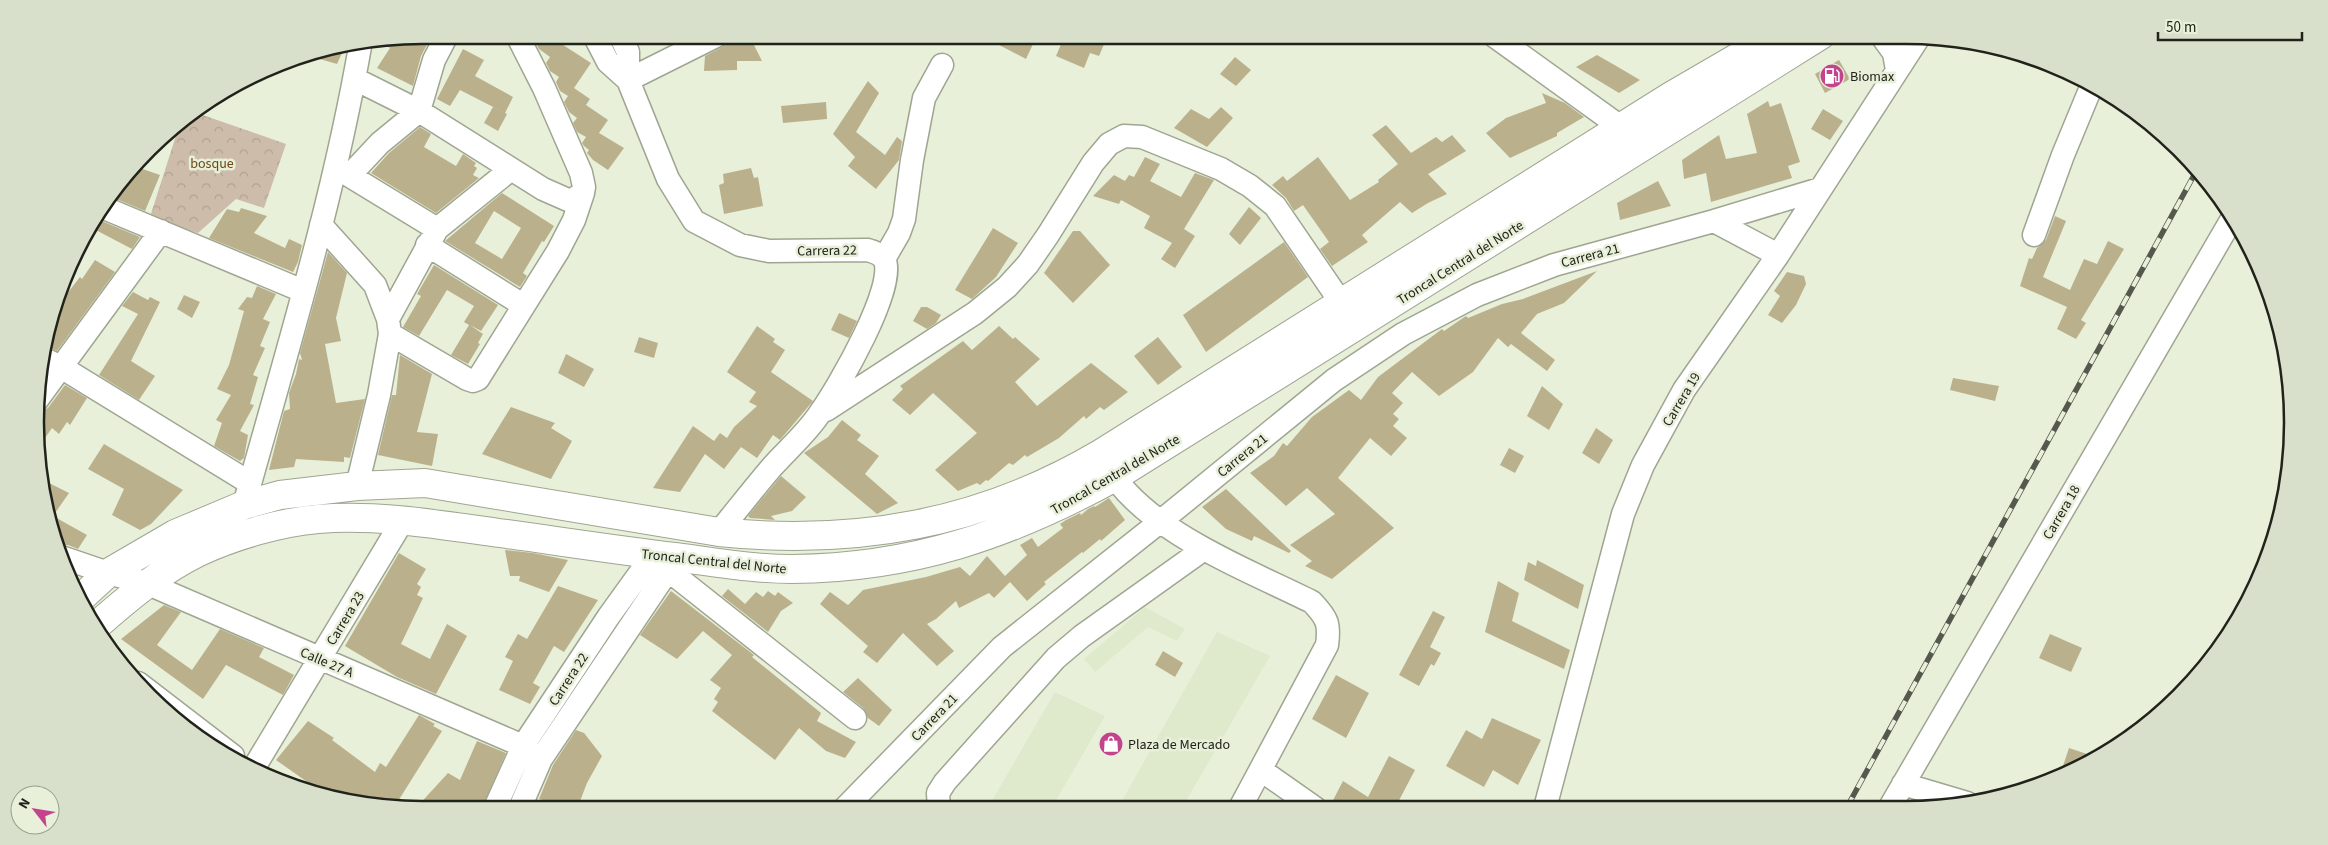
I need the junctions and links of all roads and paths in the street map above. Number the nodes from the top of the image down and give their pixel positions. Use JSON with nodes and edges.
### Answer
{"nodes":[{"id":1,"x":442,"y":44,"type":"edge"},
{"id":2,"x":522,"y":44,"type":"edge"},
{"id":3,"x":599,"y":44,"type":"edge"},
{"id":4,"x":624,"y":44,"type":"edge"},
{"id":5,"x":700,"y":44,"type":"edge"},
{"id":6,"x":1505,"y":44,"type":"edge"},
{"id":7,"x":1761,"y":44,"type":"edge"},
{"id":8,"x":1807,"y":44,"type":"edge"},
{"id":9,"x":1888,"y":44,"type":"edge"},
{"id":10,"x":1913,"y":44,"type":"edge"},
{"id":11,"x":360,"y":49,"type":"edge"},
{"id":12,"x":942,"y":65,"type":"dead end"},
{"id":13,"x":1897,"y":70,"type":"junction"},
{"id":14,"x":355,"y":79,"type":"junction"},
{"id":15,"x":628,"y":80,"type":"junction"},
{"id":16,"x":2089,"y":91,"type":"edge"},
{"id":17,"x":419,"y":112,"type":"junction"},
{"id":18,"x":1622,"y":128,"type":"junction"},
{"id":19,"x":510,"y":170,"type":"junction"},
{"id":20,"x":343,"y":171,"type":"junction"},
{"id":21,"x":1820,"y":189,"type":"junction"},
{"id":22,"x":582,"y":193,"type":"junction"},
{"id":23,"x":109,"y":210,"type":"edge"},
{"id":24,"x":1714,"y":221,"type":"junction"},
{"id":25,"x":322,"y":225,"type":"junction"},
{"id":26,"x":2228,"y":225,"type":"edge"},
{"id":27,"x":161,"y":231,"type":"junction"},
{"id":28,"x":2034,"y":235,"type":"dead end"},
{"id":29,"x":432,"y":237,"type":"junction"},
{"id":30,"x":1778,"y":255,"type":"junction"},
{"id":31,"x":884,"y":259,"type":"junction"},
{"id":32,"x":303,"y":291,"type":"junction"},
{"id":33,"x":1342,"y":304,"type":"junction"},
{"id":34,"x":523,"y":305,"type":"junction"},
{"id":35,"x":389,"y":327,"type":"junction"},
{"id":36,"x":52,"y":363,"type":"edge"},
{"id":37,"x":47,"y":376,"type":"edge"},
{"id":38,"x":820,"y":415,"type":"junction"},
{"id":39,"x":1100,"y":454,"type":"junction"},
{"id":40,"x":1113,"y":478,"type":"junction"},
{"id":41,"x":357,"y":486,"type":"junction"},
{"id":42,"x":247,"y":494,"type":"junction"},
{"id":43,"x":403,"y":520,"type":"junction"},
{"id":44,"x":1161,"y":521,"type":"junction"},
{"id":45,"x":719,"y":532,"type":"junction"},
{"id":46,"x":1204,"y":549,"type":"junction"},
{"id":47,"x":70,"y":560,"type":"edge"},
{"id":48,"x":661,"y":561,"type":"junction"},
{"id":49,"x":108,"y":574,"type":"junction"},
{"id":50,"x":146,"y":583,"type":"junction"},
{"id":51,"x":85,"y":594,"type":"edge"},
{"id":52,"x":100,"y":622,"type":"edge"},
{"id":53,"x":320,"y":659,"type":"junction"},
{"id":54,"x":856,"y":718,"type":"dead end"},
{"id":55,"x":523,"y":746,"type":"junction"},
{"id":56,"x":541,"y":760,"type":"junction"},
{"id":57,"x":257,"y":763,"type":"edge"},
{"id":58,"x":1261,"y":770,"type":"junction"},
{"id":59,"x":1903,"y":784,"type":"junction"},
{"id":60,"x":1951,"y":798,"type":"edge"},
{"id":61,"x":498,"y":801,"type":"edge"},
{"id":62,"x":524,"y":801,"type":"edge"},
{"id":63,"x":852,"y":801,"type":"edge"},
{"id":64,"x":938,"y":801,"type":"edge"},
{"id":65,"x":1244,"y":801,"type":"edge"},
{"id":66,"x":1305,"y":801,"type":"edge"},
{"id":67,"x":1547,"y":801,"type":"edge"},
{"id":68,"x":1893,"y":801,"type":"edge"}],
"edges":[{"from":1,"to":17,"type":"street"},
{"from":2,"to":22,"type":"street"},
{"from":3,"to":15,"type":"street","name":"Carrera 22"},
{"from":4,"to":15,"type":"street","name":"Carrera 22"},
{"from":5,"to":15,"type":"street"},
{"from":6,"to":18,"type":"street"},
{"from":7,"to":18,"type":"highway","name":"Troncal Central del Norte"},
{"from":8,"to":40,"type":"highway","name":"Troncal Central del Norte"},
{"from":9,"to":13,"type":"street"},
{"from":10,"to":13,"type":"street","name":"Carrera 19"},
{"from":11,"to":14,"type":"street"},
{"from":12,"to":31,"type":"street"},
{"from":13,"to":21,"type":"street","name":"Carrera 19"},
{"from":14,"to":17,"type":"street"},
{"from":14,"to":20,"type":"street"},
{"from":15,"to":31,"type":"street","name":"Carrera 22"},
{"from":16,"to":28,"type":"street"},
{"from":17,"to":19,"type":"street"},
{"from":17,"to":20,"type":"street"},
{"from":18,"to":33,"type":"highway","name":"Troncal Central del Norte"},
{"from":19,"to":22,"type":"street"},
{"from":19,"to":29,"type":"street"},
{"from":20,"to":25,"type":"street"},
{"from":20,"to":29,"type":"street"},
{"from":21,"to":24,"type":"street","name":"Carrera 21"},
{"from":21,"to":30,"type":"street","name":"Carrera 19"},
{"from":22,"to":34,"type":"street"},
{"from":23,"to":27,"type":"street"},
{"from":24,"to":30,"type":"street"},
{"from":24,"to":44,"type":"street","name":"Carrera 21"},
{"from":25,"to":32,"type":"street"},
{"from":25,"to":35,"type":"street"},
{"from":26,"to":59,"type":"street","name":"Carrera 18"},
{"from":27,"to":32,"type":"street"},
{"from":27,"to":36,"type":"street"},
{"from":29,"to":34,"type":"street"},
{"from":29,"to":35,"type":"street"},
{"from":30,"to":67,"type":"street","name":"Carrera 19"},
{"from":31,"to":38,"type":"street"},
{"from":32,"to":42,"type":"street"},
{"from":33,"to":38,"type":"street"},
{"from":33,"to":39,"type":"highway","name":"Troncal Central del Norte"},
{"from":34,"to":35,"type":"street"},
{"from":35,"to":41,"type":"street"},
{"from":36,"to":37,"type":"street"},
{"from":36,"to":42,"type":"street"},
{"from":38,"to":45,"type":"street"},
{"from":39,"to":40,"type":"street"},
{"from":39,"to":45,"type":"highway","name":"Troncal Central del Norte"},
{"from":40,"to":44,"type":"street"},
{"from":40,"to":48,"type":"highway","name":"Troncal Central del Norte"},
{"from":41,"to":42,"type":"highway","name":"Troncal Central del Norte"},
{"from":41,"to":45,"type":"highway","name":"Troncal Central del Norte"},
{"from":42,"to":49,"type":"highway","name":"Troncal Central del Norte"},
{"from":43,"to":48,"type":"highway","name":"Troncal Central del Norte"},
{"from":43,"to":50,"type":"highway","name":"Troncal Central del Norte"},
{"from":43,"to":53,"type":"street","name":"Carrera 23"},
{"from":44,"to":46,"type":"street"},
{"from":44,"to":63,"type":"street","name":"Carrera 21"},
{"from":46,"to":58,"type":"street"},
{"from":46,"to":64,"type":"street"},
{"from":47,"to":49,"type":"street","name":"Calle 27 A"},
{"from":48,"to":54,"type":"street"},
{"from":48,"to":55,"type":"street","name":"Carrera 22"},
{"from":48,"to":56,"type":"street","name":"Carrera 22"},
{"from":49,"to":50,"type":"street","name":"Calle 27 A"},
{"from":49,"to":51,"type":"highway","name":"Troncal Central del Norte"},
{"from":50,"to":52,"type":"highway","name":"Troncal Central del Norte"},
{"from":50,"to":53,"type":"street","name":"Calle 27 A"},
{"from":53,"to":55,"type":"street","name":"Calle 27 A"},
{"from":53,"to":57,"type":"street","name":"Carrera 23"},
{"from":55,"to":56,"type":"street","name":"Calle 27 A"},
{"from":55,"to":61,"type":"street","name":"Carrera 22"},
{"from":56,"to":62,"type":"street","name":"Carrera 22"},
{"from":58,"to":65,"type":"street"},
{"from":58,"to":66,"type":"street"},
{"from":59,"to":60,"type":"street"},
{"from":59,"to":68,"type":"street","name":"Carrera 18"}]}
